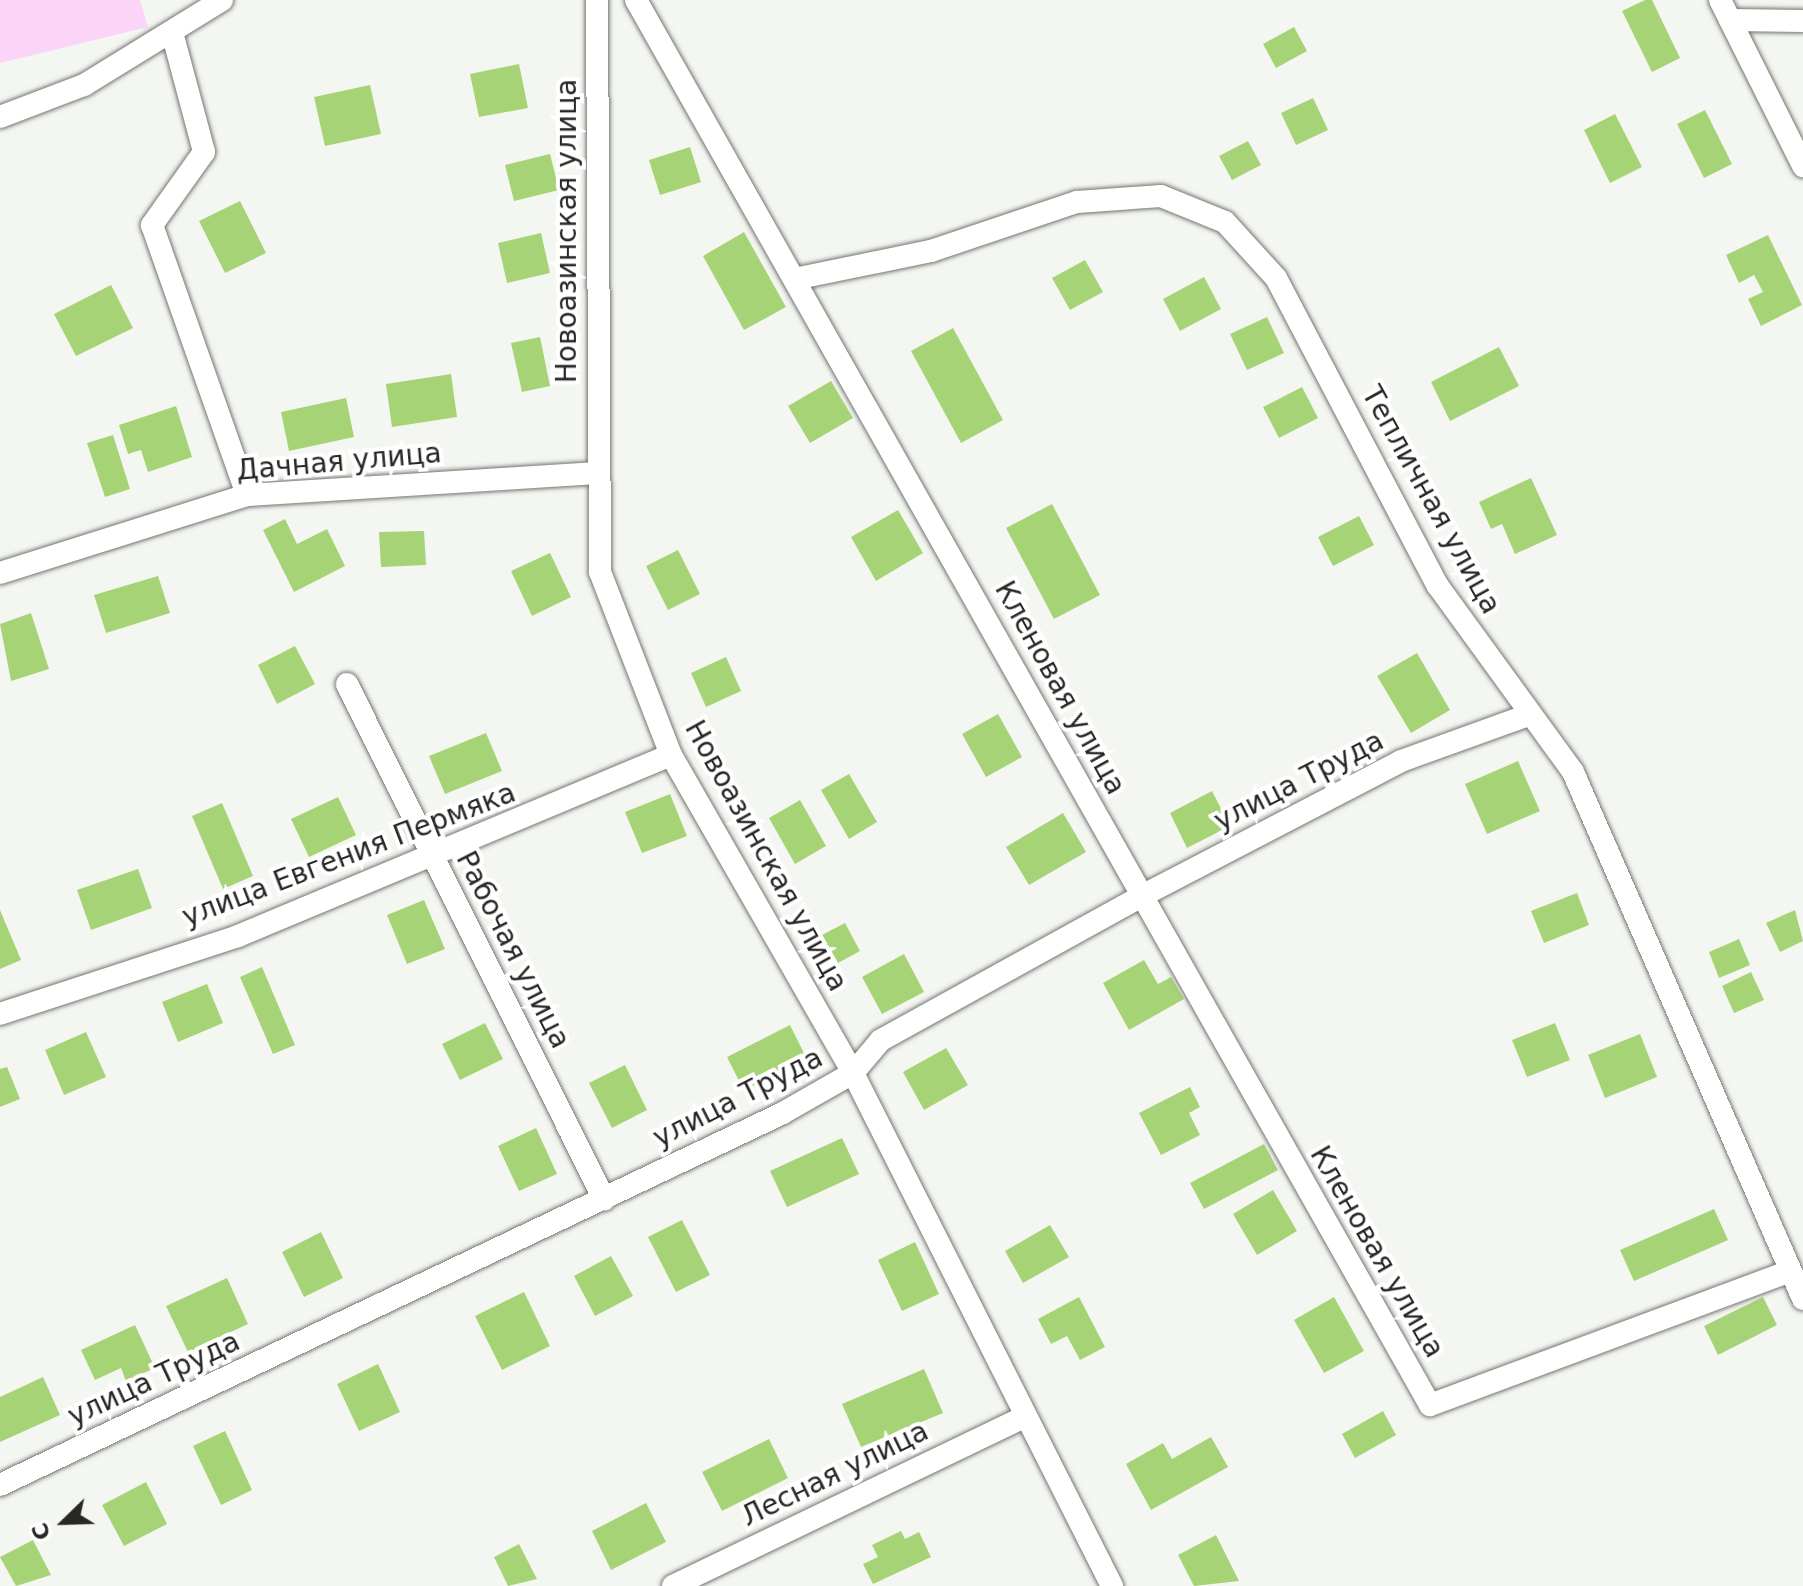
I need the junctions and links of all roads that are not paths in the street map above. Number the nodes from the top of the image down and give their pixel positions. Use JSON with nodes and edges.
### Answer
{"nodes":[{"id":1,"x":222,"y":0,"type":"edge"},
{"id":2,"x":597,"y":0,"type":"edge"},
{"id":3,"x":636,"y":0,"type":"edge"},
{"id":4,"x":1725,"y":10,"type":"edge"},
{"id":5,"x":1803,"y":21,"type":"edge"},
{"id":6,"x":173,"y":36,"type":"junction"},
{"id":7,"x":0,"y":117,"type":"edge"},
{"id":8,"x":1803,"y":166,"type":"edge"},
{"id":9,"x":799,"y":278,"type":"junction"},
{"id":10,"x":598,"y":473,"type":"junction"},
{"id":11,"x":247,"y":495,"type":"junction"},
{"id":12,"x":0,"y":573,"type":"edge"},
{"id":13,"x":347,"y":684,"type":"dead end"},
{"id":14,"x":1526,"y":716,"type":"junction"},
{"id":15,"x":671,"y":755,"type":"junction"},
{"id":16,"x":433,"y":858,"type":"junction"},
{"id":17,"x":1140,"y":897,"type":"junction"},
{"id":18,"x":0,"y":1014,"type":"edge"},
{"id":19,"x":853,"y":1073,"type":"junction"},
{"id":20,"x":604,"y":1199,"type":"junction"},
{"id":21,"x":1787,"y":1272,"type":"junction"},
{"id":22,"x":1803,"y":1299,"type":"edge"},
{"id":23,"x":1024,"y":1417,"type":"junction"},
{"id":24,"x":0,"y":1485,"type":"edge"},
{"id":25,"x":673,"y":1586,"type":"edge"},
{"id":26,"x":1112,"y":1586,"type":"edge"}],
"edges":[{"from":1,"to":6,"type":"street"},
{"from":2,"to":10,"type":"street","name":"Новоазинская улица"},
{"from":3,"to":9,"type":"street","name":"Кленовая улица"},
{"from":4,"to":5,"type":"street"},
{"from":4,"to":8,"type":"street"},
{"from":6,"to":7,"type":"street"},
{"from":6,"to":11,"type":"street"},
{"from":9,"to":14,"type":"street","name":"Тепличная улица"},
{"from":9,"to":17,"type":"street","name":"Кленовая улица"},
{"from":10,"to":11,"type":"street","name":"Дачная улица"},
{"from":10,"to":15,"type":"street","name":"Новоазинская улица"},
{"from":11,"to":12,"type":"street","name":"Дачная улица"},
{"from":13,"to":16,"type":"street","name":"Рабочая улица"},
{"from":14,"to":17,"type":"street","name":"улица Труда"},
{"from":14,"to":21,"type":"street","name":"Тепличная улица"},
{"from":15,"to":16,"type":"street","name":"улица Евгения Пермяка"},
{"from":15,"to":19,"type":"street","name":"Новоазинская улица"},
{"from":16,"to":18,"type":"street","name":"улица Евгения Пермяка"},
{"from":16,"to":20,"type":"street","name":"Рабочая улица"},
{"from":17,"to":19,"type":"street","name":"улица Труда"},
{"from":17,"to":21,"type":"street","name":"Кленовая улица"},
{"from":19,"to":20,"type":"street","name":"улица Труда"},
{"from":19,"to":23,"type":"street","name":"Новоазинская улица"},
{"from":20,"to":24,"type":"street","name":"улица Труда"},
{"from":21,"to":22,"type":"street","name":"Тепличная улица"},
{"from":23,"to":25,"type":"street","name":"Лесная улица"},
{"from":23,"to":26,"type":"street","name":"Новоазинская улица"}]}
